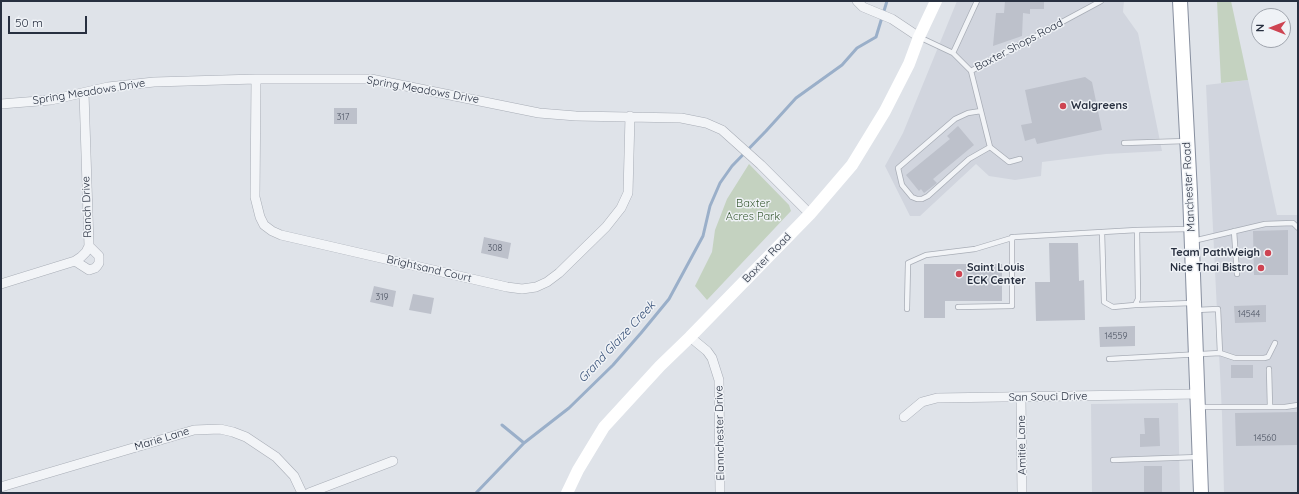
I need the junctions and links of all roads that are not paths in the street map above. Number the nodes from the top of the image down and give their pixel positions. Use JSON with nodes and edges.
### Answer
{"nodes":[{"id":1,"x":936,"y":1,"type":"edge"},
{"id":2,"x":977,"y":1,"type":"edge"},
{"id":3,"x":1101,"y":1,"type":"edge"},
{"id":4,"x":1180,"y":1,"type":"edge"},
{"id":5,"x":860,"y":4,"type":"edge"},
{"id":6,"x":919,"y":37,"type":"junction"},
{"id":7,"x":953,"y":53,"type":"junction"},
{"id":8,"x":971,"y":71,"type":"junction"},
{"id":9,"x":256,"y":79,"type":"junction"},
{"id":10,"x":84,"y":93,"type":"junction"},
{"id":11,"x":1,"y":104,"type":"edge"},
{"id":12,"x":981,"y":111,"type":"junction"},
{"id":13,"x":630,"y":116,"type":"junction"},
{"id":14,"x":1187,"y":141,"type":"junction"},
{"id":15,"x":1124,"y":143,"type":"dead end"},
{"id":16,"x":990,"y":147,"type":"junction"},
{"id":17,"x":1020,"y":159,"type":"dead end"},
{"id":18,"x":810,"y":214,"type":"junction"},
{"id":19,"x":1298,"y":228,"type":"edge"},
{"id":20,"x":1137,"y":230,"type":"junction"},
{"id":21,"x":1234,"y":231,"type":"junction"},
{"id":22,"x":1102,"y":232,"type":"junction"},
{"id":23,"x":1192,"y":235,"type":"junction"},
{"id":24,"x":1012,"y":237,"type":"junction"},
{"id":25,"x":88,"y":246,"type":"junction"},
{"id":26,"x":75,"y":261,"type":"junction"},
{"id":27,"x":1237,"y":274,"type":"dead end"},
{"id":28,"x":1,"y":284,"type":"edge"},
{"id":29,"x":1135,"y":306,"type":"junction"},
{"id":30,"x":958,"y":307,"type":"dead end"},
{"id":31,"x":1194,"y":307,"type":"junction"},
{"id":32,"x":907,"y":310,"type":"dead end"},
{"id":33,"x":690,"y":337,"type":"junction"},
{"id":34,"x":1275,"y":343,"type":"dead end"},
{"id":35,"x":1220,"y":353,"type":"junction"},
{"id":36,"x":1197,"y":354,"type":"junction"},
{"id":37,"x":1109,"y":359,"type":"dead end"},
{"id":38,"x":1269,"y":369,"type":"dead end"},
{"id":39,"x":1021,"y":397,"type":"junction"},
{"id":40,"x":1198,"y":400,"type":"junction"},
{"id":41,"x":1298,"y":405,"type":"edge"},
{"id":42,"x":1270,"y":407,"type":"junction"},
{"id":43,"x":904,"y":417,"type":"dead end"},
{"id":44,"x":1200,"y":457,"type":"junction"},
{"id":45,"x":1113,"y":460,"type":"dead end"},
{"id":46,"x":393,"y":461,"type":"dead end"},
{"id":47,"x":1,"y":487,"type":"edge"},
{"id":48,"x":302,"y":493,"type":"edge"},
{"id":49,"x":309,"y":493,"type":"edge"},
{"id":50,"x":567,"y":493,"type":"edge"},
{"id":51,"x":720,"y":493,"type":"edge"},
{"id":52,"x":1022,"y":493,"type":"edge"},
{"id":53,"x":1201,"y":493,"type":"edge"}],
"edges":[{"from":1,"to":6,"type":"main road","name":"Baxter Road"},
{"from":2,"to":7,"type":"lane"},
{"from":3,"to":8,"type":"lane","name":"Baxter Shops Road"},
{"from":4,"to":14,"type":"highway","name":"Manchester Road"},
{"from":5,"to":6,"type":"street"},
{"from":6,"to":7,"type":"lane","name":"Baxter Shops Road"},
{"from":6,"to":18,"type":"main road","name":"Baxter Road"},
{"from":7,"to":8,"type":"lane","name":"Baxter Shops Road"},
{"from":8,"to":12,"type":"lane"},
{"from":9,"to":10,"type":"street","name":"Spring Meadows Drive"},
{"from":9,"to":13,"type":"street","name":"Spring Meadows Drive"},
{"from":9,"to":13,"type":"street","name":"Brightsand Court"},
{"from":10,"to":11,"type":"street","name":"Spring Meadows Drive"},
{"from":10,"to":25,"type":"street","name":"Ranch Drive"},
{"from":12,"to":16,"type":"lane"},
{"from":12,"to":16,"type":"lane"},
{"from":13,"to":18,"type":"street","name":"Spring Meadows Drive"},
{"from":14,"to":15,"type":"lane"},
{"from":14,"to":23,"type":"highway","name":"Manchester Road"},
{"from":16,"to":17,"type":"lane"},
{"from":18,"to":33,"type":"main road","name":"Baxter Road"},
{"from":19,"to":21,"type":"lane"},
{"from":20,"to":22,"type":"lane"},
{"from":20,"to":23,"type":"lane"},
{"from":20,"to":29,"type":"lane"},
{"from":21,"to":23,"type":"lane"},
{"from":21,"to":27,"type":"lane"},
{"from":22,"to":24,"type":"lane"},
{"from":22,"to":29,"type":"lane"},
{"from":23,"to":31,"type":"highway","name":"Manchester Road"},
{"from":24,"to":30,"type":"lane"},
{"from":24,"to":32,"type":"lane"},
{"from":25,"to":26,"type":"street","name":"Ranch Drive"},
{"from":25,"to":26,"type":"street"},
{"from":26,"to":28,"type":"street"},
{"from":29,"to":31,"type":"lane"},
{"from":31,"to":35,"type":"lane"},
{"from":31,"to":36,"type":"highway","name":"Manchester Road"},
{"from":33,"to":50,"type":"main road","name":"Baxter Road"},
{"from":33,"to":51,"type":"street","name":"Elannchester Drive"},
{"from":34,"to":35,"type":"lane"},
{"from":35,"to":36,"type":"lane"},
{"from":36,"to":37,"type":"lane"},
{"from":36,"to":40,"type":"highway","name":"Manchester Road"},
{"from":38,"to":42,"type":"lane"},
{"from":39,"to":40,"type":"street","name":"San Souci Drive"},
{"from":39,"to":43,"type":"street","name":"San Souci Drive"},
{"from":39,"to":52,"type":"street","name":"Amitie Lane"},
{"from":40,"to":42,"type":"lane"},
{"from":40,"to":44,"type":"highway","name":"Manchester Road"},
{"from":41,"to":42,"type":"lane"},
{"from":44,"to":45,"type":"lane"},
{"from":44,"to":53,"type":"highway","name":"Manchester Road"},
{"from":46,"to":49,"type":"street"},
{"from":47,"to":48,"type":"street","name":"Marie Lane"}]}
